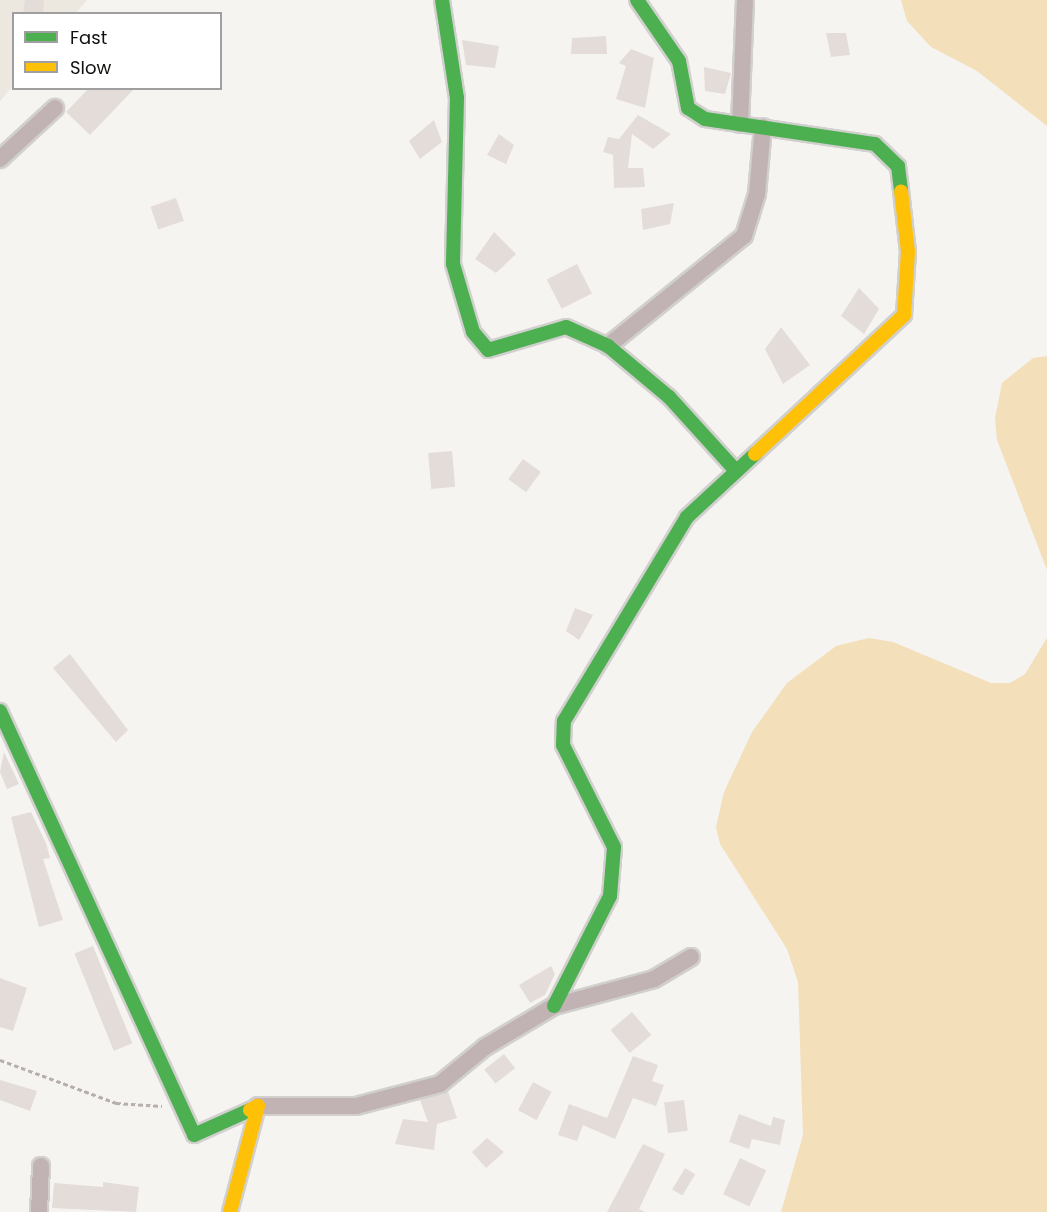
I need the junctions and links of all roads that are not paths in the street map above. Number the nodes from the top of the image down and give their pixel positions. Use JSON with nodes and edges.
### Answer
{"nodes":[{"id":1,"x":442,"y":0,"type":"edge"},
{"id":2,"x":637,"y":0,"type":"edge"},
{"id":3,"x":745,"y":0,"type":"edge"},
{"id":4,"x":55,"y":108,"type":"dead end"},
{"id":5,"x":740,"y":124,"type":"junction"},
{"id":6,"x":763,"y":127,"type":"junction"},
{"id":7,"x":0,"y":159,"type":"edge"},
{"id":8,"x":608,"y":346,"type":"junction"},
{"id":9,"x":736,"y":471,"type":"junction"},
{"id":10,"x":0,"y":711,"type":"edge"},
{"id":11,"x":691,"y":957,"type":"dead end"},
{"id":12,"x":554,"y":1006,"type":"junction"},
{"id":13,"x":258,"y":1106,"type":"junction"},
{"id":14,"x":41,"y":1166,"type":"dead end"},
{"id":15,"x":39,"y":1212,"type":"edge"},
{"id":16,"x":230,"y":1212,"type":"edge"}],
"edges":[{"from":1,"to":8,"type":"street"},
{"from":2,"to":5,"type":"street"},
{"from":3,"to":5,"type":"street"},
{"from":4,"to":7,"type":"street"},
{"from":5,"to":6,"type":"street"},
{"from":6,"to":8,"type":"street"},
{"from":6,"to":9,"type":"street"},
{"from":8,"to":9,"type":"street"},
{"from":9,"to":12,"type":"street"},
{"from":10,"to":13,"type":"street"},
{"from":11,"to":12,"type":"street"},
{"from":12,"to":13,"type":"street"},
{"from":13,"to":16,"type":"street"},
{"from":14,"to":15,"type":"street"}]}
